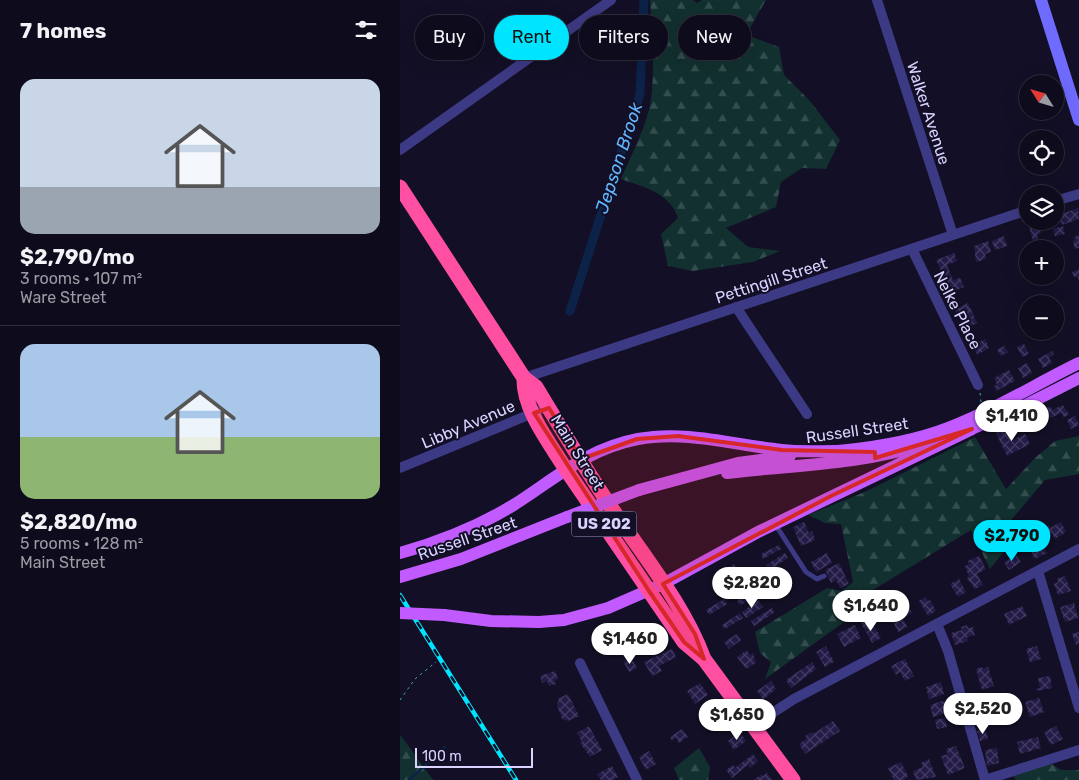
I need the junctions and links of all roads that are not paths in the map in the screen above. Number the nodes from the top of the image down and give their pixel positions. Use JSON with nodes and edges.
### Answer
{"nodes":[{"id":1,"x":611,"y":0,"type":"edge"},
{"id":2,"x":877,"y":0,"type":"edge"},
{"id":3,"x":1041,"y":0,"type":"edge"},
{"id":4,"x":1079,"y":120,"type":"edge"},
{"id":5,"x":400,"y":150,"type":"edge"},
{"id":6,"x":400,"y":187,"type":"edge"},
{"id":7,"x":1079,"y":194,"type":"edge"},
{"id":8,"x":1064,"y":198,"type":"edge"},
{"id":9,"x":1019,"y":213,"type":"edge"},
{"id":10,"x":953,"y":235,"type":"junction"},
{"id":11,"x":912,"y":249,"type":"junction"},
{"id":12,"x":736,"y":306,"type":"junction"},
{"id":13,"x":1079,"y":363,"type":"edge"},
{"id":14,"x":524,"y":378,"type":"junction"},
{"id":15,"x":1079,"y":378,"type":"edge"},
{"id":16,"x":978,"y":385,"type":"road end"},
{"id":17,"x":549,"y":408,"type":"junction"},
{"id":18,"x":534,"y":413,"type":"junction"},
{"id":19,"x":807,"y":414,"type":"dead end"},
{"id":20,"x":972,"y":429,"type":"junction"},
{"id":21,"x":835,"y":452,"type":"junction"},
{"id":22,"x":581,"y":459,"type":"junction"},
{"id":23,"x":400,"y":468,"type":"edge"},
{"id":24,"x":565,"y":468,"type":"junction"},
{"id":25,"x":684,"y":478,"type":"junction"},
{"id":26,"x":775,"y":524,"type":"junction"},
{"id":27,"x":1079,"y":549,"type":"edge"},
{"id":28,"x":400,"y":553,"type":"edge"},
{"id":29,"x":1038,"y":571,"type":"junction"},
{"id":30,"x":824,"y":576,"type":"dead end"},
{"id":31,"x":400,"y":577,"type":"edge"},
{"id":32,"x":664,"y":584,"type":"junction"},
{"id":33,"x":648,"y":592,"type":"junction"},
{"id":34,"x":400,"y":613,"type":"edge"},
{"id":35,"x":937,"y":624,"type":"junction"},
{"id":36,"x":704,"y":658,"type":"junction"},
{"id":37,"x":580,"y":663,"type":"dead end"},
{"id":38,"x":1079,"y":708,"type":"edge"},
{"id":39,"x":754,"y":725,"type":"junction"},
{"id":40,"x":1079,"y":750,"type":"edge"},
{"id":41,"x":637,"y":780,"type":"edge"},
{"id":42,"x":793,"y":780,"type":"edge"},
{"id":43,"x":985,"y":780,"type":"edge"}],
"edges":[{"from":1,"to":5,"type":"street"},
{"from":2,"to":10,"type":"street","name":"Walker Avenue"},
{"from":3,"to":4,"type":"street"},
{"from":6,"to":14,"type":"highway","name":"Main Street","number":"US 202"},
{"from":7,"to":8,"type":"street"},
{"from":9,"to":10,"type":"street","name":"Pettingill Street"},
{"from":10,"to":11,"type":"street","name":"Pettingill Street"},
{"from":11,"to":12,"type":"street","name":"Pettingill Street"},
{"from":11,"to":16,"type":"street","name":"Nelke Place"},
{"from":12,"to":14,"type":"street","name":"Pettingill Street"},
{"from":12,"to":19,"type":"street"},
{"from":13,"to":21,"type":"main road","name":"Russell Street"},
{"from":14,"to":17,"type":"highway","name":"Main Street","number":"US 202"},
{"from":14,"to":18,"type":"highway","name":"Main Street","number":"US 202"},
{"from":15,"to":20,"type":"main road","name":"Russell Street"},
{"from":17,"to":18,"type":"street","name":"Libby Avenue"},
{"from":17,"to":22,"type":"highway","name":"Main Street","number":"US 202"},
{"from":18,"to":23,"type":"street","name":"Libby Avenue"},
{"from":18,"to":24,"type":"highway","name":"Main Street","number":"US 202"},
{"from":20,"to":25,"type":"main road","name":"Russell Street"},
{"from":20,"to":26,"type":"main road"},
{"from":21,"to":22,"type":"main road"},
{"from":21,"to":25,"type":"main road","name":"Russell Street"},
{"from":22,"to":24,"type":"main road"},
{"from":22,"to":32,"type":"highway","name":"Main Street","number":"US 202"},
{"from":24,"to":28,"type":"main road"},
{"from":24,"to":33,"type":"highway","name":"Main Street","number":"US 202"},
{"from":25,"to":31,"type":"main road","name":"Russell Street","bridge":true},
{"from":26,"to":30,"type":"lane"},
{"from":26,"to":32,"type":"main road"},
{"from":27,"to":29,"type":"street"},
{"from":29,"to":35,"type":"street"},
{"from":29,"to":38,"type":"street"},
{"from":32,"to":33,"type":"main road"},
{"from":32,"to":36,"type":"highway","name":"Main Street","number":"US 202"},
{"from":33,"to":34,"type":"main road","bridge":true},
{"from":33,"to":36,"type":"highway","name":"Main Street","number":"US 202"},
{"from":35,"to":39,"type":"street"},
{"from":35,"to":43,"type":"street"},
{"from":36,"to":39,"type":"highway","name":"Main Street","number":"US 202"},
{"from":37,"to":41,"type":"street"},
{"from":39,"to":42,"type":"highway","name":"Main Street","number":"US 202"},
{"from":40,"to":43,"type":"street"}]}
